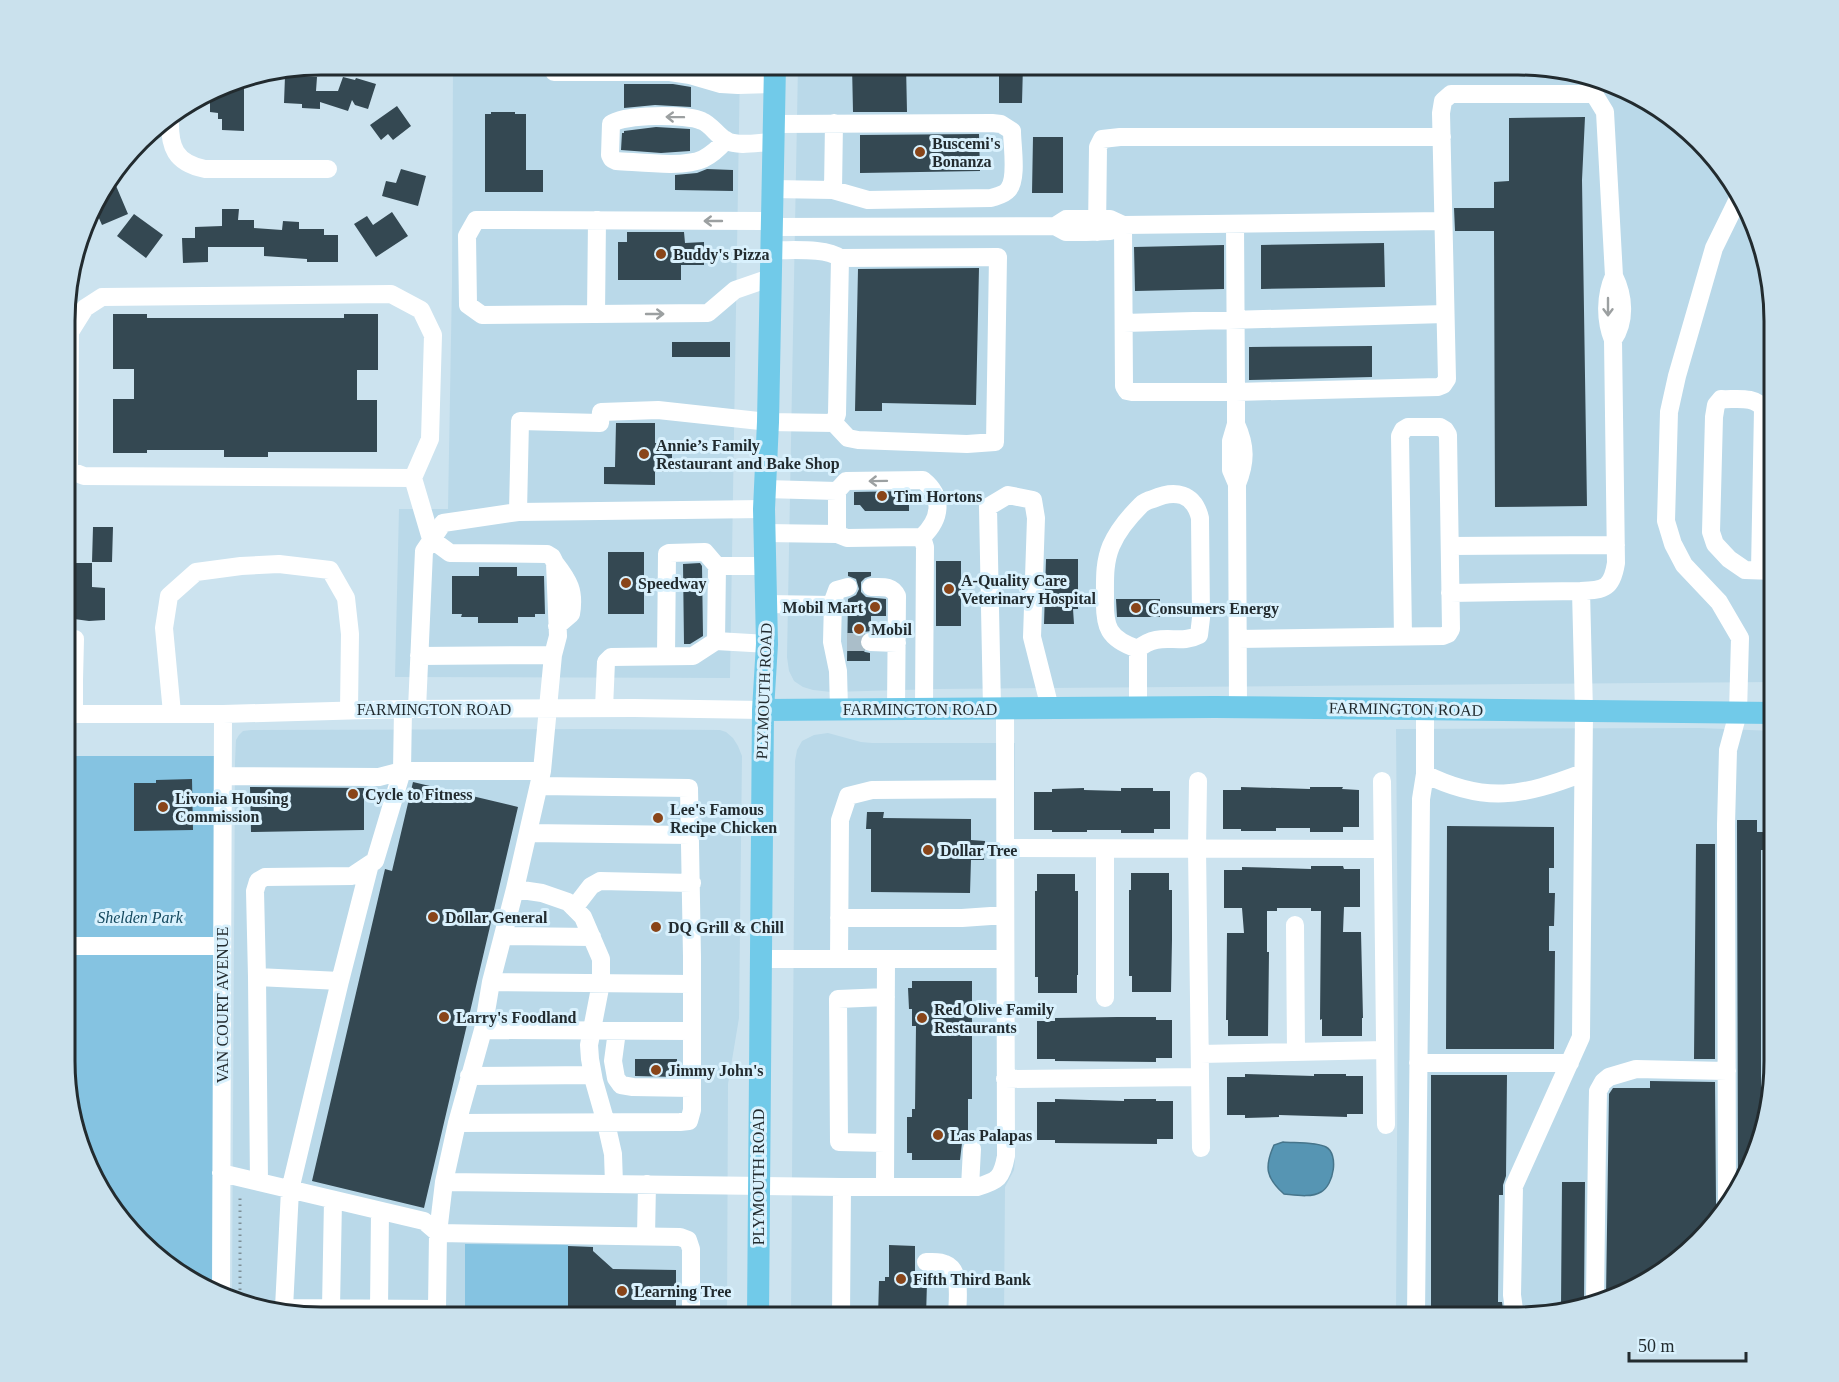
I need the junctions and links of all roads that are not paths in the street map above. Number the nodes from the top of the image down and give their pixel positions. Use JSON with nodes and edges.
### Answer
{"nodes":[{"id":1,"x":690,"y":75,"type":"edge"},
{"id":2,"x":772,"y":75,"type":"edge"},
{"id":3,"x":775,"y":75,"type":"edge"},
{"id":4,"x":834,"y":123,"type":"junction"},
{"id":5,"x":170,"y":127,"type":"edge"},
{"id":6,"x":773,"y":133,"type":"junction"},
{"id":7,"x":1442,"y":137,"type":"junction"},
{"id":8,"x":726,"y":140,"type":"junction"},
{"id":9,"x":328,"y":169,"type":"dead end"},
{"id":10,"x":772,"y":189,"type":"junction"},
{"id":11,"x":833,"y":190,"type":"junction"},
{"id":12,"x":1735,"y":205,"type":"edge"},
{"id":13,"x":597,"y":220,"type":"junction"},
{"id":14,"x":1443,"y":221,"type":"junction"},
{"id":15,"x":771,"y":224,"type":"junction"},
{"id":16,"x":1235,"y":224,"type":"junction"},
{"id":17,"x":1097,"y":225,"type":"junction"},
{"id":18,"x":1123,"y":225,"type":"junction"},
{"id":19,"x":771,"y":250,"type":"junction"},
{"id":20,"x":840,"y":258,"type":"junction"},
{"id":21,"x":770,"y":278,"type":"junction"},
{"id":22,"x":596,"y":314,"type":"junction"},
{"id":23,"x":1445,"y":314,"type":"junction"},
{"id":24,"x":1237,"y":320,"type":"junction"},
{"id":25,"x":75,"y":323,"type":"edge"},
{"id":26,"x":1124,"y":323,"type":"junction"},
{"id":27,"x":1236,"y":392,"type":"junction"},
{"id":28,"x":768,"y":422,"type":"junction"},
{"id":29,"x":834,"y":423,"type":"junction"},
{"id":30,"x":1764,"y":449,"type":"edge"},
{"id":31,"x":75,"y":472,"type":"edge"},
{"id":32,"x":413,"y":478,"type":"junction"},
{"id":33,"x":837,"y":491,"type":"junction"},
{"id":34,"x":765,"y":499,"type":"junction"},
{"id":35,"x":518,"y":512,"type":"junction"},
{"id":36,"x":765,"y":533,"type":"junction"},
{"id":37,"x":837,"y":534,"type":"junction"},
{"id":38,"x":922,"y":537,"type":"junction"},
{"id":39,"x":431,"y":539,"type":"junction"},
{"id":40,"x":1616,"y":545,"type":"junction"},
{"id":41,"x":1450,"y":546,"type":"junction"},
{"id":42,"x":717,"y":566,"type":"junction"},
{"id":43,"x":765,"y":566,"type":"junction"},
{"id":44,"x":1764,"y":570,"type":"edge"},
{"id":45,"x":848,"y":587,"type":"dead end"},
{"id":46,"x":871,"y":587,"type":"dead end"},
{"id":47,"x":1581,"y":591,"type":"junction"},
{"id":48,"x":1450,"y":593,"type":"junction"},
{"id":49,"x":766,"y":604,"type":"junction"},
{"id":50,"x":833,"y":605,"type":"junction"},
{"id":51,"x":1403,"y":636,"type":"junction"},
{"id":52,"x":1238,"y":639,"type":"junction"},
{"id":53,"x":716,"y":641,"type":"junction"},
{"id":54,"x":870,"y":642,"type":"tunnel mouth"},
{"id":55,"x":897,"y":643,"type":"junction"},
{"id":56,"x":767,"y":644,"type":"junction"},
{"id":57,"x":1138,"y":649,"type":"junction"},
{"id":58,"x":553,"y":655,"type":"junction"},
{"id":59,"x":419,"y":656,"type":"junction"},
{"id":60,"x":666,"y":656,"type":"junction"},
{"id":61,"x":1138,"y":707,"type":"junction"},
{"id":62,"x":549,"y":708,"type":"junction"},
{"id":63,"x":604,"y":708,"type":"junction"},
{"id":64,"x":999,"y":708,"type":"junction"},
{"id":65,"x":1050,"y":708,"type":"junction"},
{"id":66,"x":1238,"y":708,"type":"junction"},
{"id":67,"x":349,"y":709,"type":"junction"},
{"id":68,"x":410,"y":709,"type":"junction"},
{"id":69,"x":839,"y":709,"type":"junction"},
{"id":70,"x":896,"y":709,"type":"junction"},
{"id":71,"x":924,"y":709,"type":"junction"},
{"id":72,"x":763,"y":710,"type":"junction"},
{"id":73,"x":1425,"y":710,"type":"junction"},
{"id":74,"x":1584,"y":711,"type":"junction"},
{"id":75,"x":172,"y":713,"type":"junction"},
{"id":76,"x":1738,"y":713,"type":"junction"},
{"id":77,"x":1764,"y":713,"type":"edge"},
{"id":78,"x":75,"y":714,"type":"edge"},
{"id":79,"x":223,"y":714,"type":"junction"},
{"id":80,"x":402,"y":771,"type":"junction"},
{"id":81,"x":1583,"y":773,"type":"junction"},
{"id":82,"x":1425,"y":774,"type":"junction"},
{"id":83,"x":223,"y":776,"type":"junction"},
{"id":84,"x":541,"y":779,"type":"junction"},
{"id":85,"x":1198,"y":781,"type":"dead end"},
{"id":86,"x":1382,"y":781,"type":"dead end"},
{"id":87,"x":1005,"y":789,"type":"junction"},
{"id":88,"x":528,"y":833,"type":"junction"},
{"id":89,"x":691,"y":835,"type":"junction"},
{"id":90,"x":1005,"y":848,"type":"junction"},
{"id":91,"x":1105,"y":849,"type":"junction"},
{"id":92,"x":1197,"y":849,"type":"junction"},
{"id":93,"x":1382,"y":849,"type":"junction"},
{"id":94,"x":370,"y":864,"type":"junction"},
{"id":95,"x":692,"y":884,"type":"junction"},
{"id":96,"x":515,"y":889,"type":"junction"},
{"id":97,"x":574,"y":908,"type":"junction"},
{"id":98,"x":1005,"y":915,"type":"junction"},
{"id":99,"x":839,"y":918,"type":"junction"},
{"id":100,"x":1295,"y":926,"type":"dead end"},
{"id":101,"x":503,"y":936,"type":"junction"},
{"id":102,"x":592,"y":937,"type":"junction"},
{"id":103,"x":75,"y":946,"type":"edge"},
{"id":104,"x":222,"y":946,"type":"junction"},
{"id":105,"x":760,"y":959,"type":"junction"},
{"id":106,"x":839,"y":959,"type":"junction"},
{"id":107,"x":886,"y":959,"type":"junction"},
{"id":108,"x":1005,"y":959,"type":"junction"},
{"id":109,"x":257,"y":977,"type":"junction"},
{"id":110,"x":340,"y":981,"type":"junction"},
{"id":111,"x":491,"y":982,"type":"junction"},
{"id":112,"x":601,"y":983,"type":"junction"},
{"id":113,"x":692,"y":984,"type":"junction"},
{"id":114,"x":886,"y":997,"type":"junction"},
{"id":115,"x":1105,"y":998,"type":"dead end"},
{"id":116,"x":483,"y":1030,"type":"junction"},
{"id":117,"x":592,"y":1030,"type":"junction"},
{"id":118,"x":617,"y":1031,"type":"junction"},
{"id":119,"x":692,"y":1031,"type":"junction"},
{"id":120,"x":1384,"y":1050,"type":"junction"},
{"id":121,"x":1296,"y":1052,"type":"junction"},
{"id":122,"x":1200,"y":1054,"type":"junction"},
{"id":123,"x":1418,"y":1063,"type":"junction"},
{"id":124,"x":1570,"y":1063,"type":"junction"},
{"id":125,"x":1727,"y":1071,"type":"junction"},
{"id":126,"x":469,"y":1076,"type":"junction"},
{"id":127,"x":593,"y":1076,"type":"junction"},
{"id":128,"x":1200,"y":1077,"type":"junction"},
{"id":129,"x":1005,"y":1079,"type":"junction"},
{"id":130,"x":692,"y":1088,"type":"junction"},
{"id":131,"x":457,"y":1123,"type":"junction"},
{"id":132,"x":606,"y":1123,"type":"junction"},
{"id":133,"x":1386,"y":1125,"type":"dead end"},
{"id":134,"x":885,"y":1143,"type":"junction"},
{"id":135,"x":1201,"y":1148,"type":"dead end"},
{"id":136,"x":972,"y":1149,"type":"dead end"},
{"id":137,"x":221,"y":1173,"type":"junction"},
{"id":138,"x":259,"y":1182,"type":"junction"},
{"id":139,"x":444,"y":1182,"type":"junction"},
{"id":140,"x":614,"y":1184,"type":"junction"},
{"id":141,"x":647,"y":1184,"type":"junction"},
{"id":142,"x":758,"y":1185,"type":"junction"},
{"id":143,"x":885,"y":1186,"type":"junction"},
{"id":144,"x":970,"y":1186,"type":"junction"},
{"id":145,"x":842,"y":1187,"type":"junction"},
{"id":146,"x":290,"y":1190,"type":"junction"},
{"id":147,"x":1727,"y":1190,"type":"edge"},
{"id":148,"x":333,"y":1200,"type":"junction"},
{"id":149,"x":380,"y":1211,"type":"junction"},
{"id":150,"x":438,"y":1233,"type":"junction"},
{"id":151,"x":646,"y":1236,"type":"junction"},
{"id":152,"x":926,"y":1262,"type":"dead end"},
{"id":153,"x":220,"y":1285,"type":"edge"},
{"id":154,"x":1595,"y":1295,"type":"edge"},
{"id":155,"x":284,"y":1304,"type":"edge"},
{"id":156,"x":331,"y":1307,"type":"edge"},
{"id":157,"x":379,"y":1307,"type":"edge"},
{"id":158,"x":437,"y":1307,"type":"edge"},
{"id":159,"x":691,"y":1307,"type":"edge"},
{"id":160,"x":758,"y":1307,"type":"edge"},
{"id":161,"x":841,"y":1307,"type":"edge"},
{"id":162,"x":957,"y":1307,"type":"edge"},
{"id":163,"x":1416,"y":1307,"type":"edge"},
{"id":164,"x":1514,"y":1307,"type":"edge"}],
"edges":[{"from":1,"to":2,"type":"street"},
{"from":3,"to":6,"type":"main road","name":"PLYMOUTH ROAD"},
{"from":4,"to":6,"type":"street"},
{"from":4,"to":11,"type":"street"},
{"from":4,"to":11,"type":"street"},
{"from":5,"to":9,"type":"street"},
{"from":6,"to":8,"type":"street"},
{"from":6,"to":10,"type":"main road","name":"PLYMOUTH ROAD"},
{"from":7,"to":14,"type":"street"},
{"from":7,"to":17,"type":"street"},
{"from":7,"to":40,"type":"street"},
{"from":8,"to":8,"type":"street","one_way":true},
{"from":10,"to":11,"type":"street"},
{"from":10,"to":15,"type":"main road","name":"PLYMOUTH ROAD"},
{"from":12,"to":76,"type":"street"},
{"from":15,"to":13,"type":"street","one_way":true},
{"from":13,"to":22,"type":"street"},
{"from":13,"to":22,"type":"street"},
{"from":14,"to":16,"type":"street"},
{"from":14,"to":23,"type":"street"},
{"from":15,"to":17,"type":"street"},
{"from":15,"to":19,"type":"main road","name":"PLYMOUTH ROAD"},
{"from":16,"to":18,"type":"street"},
{"from":16,"to":24,"type":"street"},
{"from":17,"to":18,"type":"street"},
{"from":18,"to":26,"type":"street"},
{"from":19,"to":20,"type":"street"},
{"from":19,"to":21,"type":"main road","name":"PLYMOUTH ROAD"},
{"from":20,"to":29,"type":"street"},
{"from":20,"to":29,"type":"street"},
{"from":22,"to":21,"type":"street","one_way":true},
{"from":21,"to":28,"type":"main road","name":"PLYMOUTH ROAD"},
{"from":23,"to":24,"type":"street"},
{"from":23,"to":27,"type":"street"},
{"from":24,"to":26,"type":"street"},
{"from":24,"to":27,"type":"street"},
{"from":25,"to":32,"type":"street"},
{"from":26,"to":27,"type":"street"},
{"from":27,"to":52,"type":"street"},
{"from":28,"to":29,"type":"street"},
{"from":28,"to":34,"type":"main road","name":"PLYMOUTH ROAD"},
{"from":28,"to":35,"type":"street"},
{"from":30,"to":44,"type":"street"},
{"from":31,"to":32,"type":"street"},
{"from":32,"to":39,"type":"street"},
{"from":33,"to":34,"type":"street"},
{"from":33,"to":37,"type":"street"},
{"from":38,"to":33,"type":"street","one_way":true},
{"from":34,"to":35,"type":"street"},
{"from":34,"to":36,"type":"main road","name":"PLYMOUTH ROAD"},
{"from":35,"to":39,"type":"street"},
{"from":36,"to":37,"type":"street"},
{"from":36,"to":43,"type":"main road","name":"PLYMOUTH ROAD"},
{"from":37,"to":38,"type":"street"},
{"from":38,"to":71,"type":"street"},
{"from":39,"to":58,"type":"street"},
{"from":39,"to":59,"type":"street"},
{"from":40,"to":41,"type":"street"},
{"from":40,"to":47,"type":"street"},
{"from":41,"to":48,"type":"street"},
{"from":41,"to":51,"type":"street"},
{"from":42,"to":43,"type":"street"},
{"from":42,"to":53,"type":"street"},
{"from":42,"to":60,"type":"street"},
{"from":43,"to":49,"type":"main road","name":"PLYMOUTH ROAD"},
{"from":45,"to":50,"type":"street"},
{"from":46,"to":55,"type":"street"},
{"from":47,"to":48,"type":"street"},
{"from":47,"to":74,"type":"street"},
{"from":48,"to":51,"type":"street"},
{"from":49,"to":50,"type":"street"},
{"from":49,"to":56,"type":"main road","name":"PLYMOUTH ROAD"},
{"from":50,"to":69,"type":"street"},
{"from":51,"to":52,"type":"street"},
{"from":52,"to":66,"type":"street"},
{"from":53,"to":56,"type":"street"},
{"from":53,"to":60,"type":"street"},
{"from":54,"to":55,"type":"street"},
{"from":55,"to":70,"type":"street"},
{"from":56,"to":72,"type":"main road","name":"PLYMOUTH ROAD"},
{"from":57,"to":57,"type":"street"},
{"from":57,"to":61,"type":"street"},
{"from":58,"to":59,"type":"street"},
{"from":58,"to":62,"type":"street"},
{"from":59,"to":68,"type":"street"},
{"from":60,"to":63,"type":"street"},
{"from":61,"to":65,"type":"main road","name":"FARMINGTON ROAD"},
{"from":61,"to":66,"type":"main road","name":"FARMINGTON ROAD"},
{"from":62,"to":63,"type":"street","name":"FARMINGTON ROAD"},
{"from":62,"to":68,"type":"street","name":"FARMINGTON ROAD"},
{"from":62,"to":84,"type":"street"},
{"from":63,"to":72,"type":"street","name":"FARMINGTON ROAD"},
{"from":64,"to":65,"type":"main road","name":"FARMINGTON ROAD"},
{"from":64,"to":65,"type":"street"},
{"from":64,"to":71,"type":"main road","name":"FARMINGTON ROAD"},
{"from":64,"to":87,"type":"street"},
{"from":66,"to":73,"type":"main road","name":"FARMINGTON ROAD"},
{"from":67,"to":68,"type":"street","name":"FARMINGTON ROAD"},
{"from":67,"to":75,"type":"street"},
{"from":67,"to":79,"type":"street","name":"FARMINGTON ROAD"},
{"from":68,"to":80,"type":"street"},
{"from":69,"to":70,"type":"main road","name":"FARMINGTON ROAD"},
{"from":69,"to":72,"type":"main road","name":"FARMINGTON ROAD"},
{"from":70,"to":71,"type":"main road","name":"FARMINGTON ROAD"},
{"from":72,"to":105,"type":"main road","name":"PLYMOUTH ROAD"},
{"from":73,"to":74,"type":"main road","name":"FARMINGTON ROAD"},
{"from":73,"to":82,"type":"street"},
{"from":74,"to":76,"type":"main road","name":"FARMINGTON ROAD"},
{"from":74,"to":81,"type":"street"},
{"from":75,"to":78,"type":"street","name":"FARMINGTON ROAD"},
{"from":75,"to":79,"type":"street","name":"FARMINGTON ROAD"},
{"from":76,"to":77,"type":"main road","name":"FARMINGTON ROAD"},
{"from":76,"to":125,"type":"street"},
{"from":79,"to":83,"type":"street","name":"VAN COURT AVENUE"},
{"from":80,"to":83,"type":"street"},
{"from":80,"to":84,"type":"street"},
{"from":80,"to":94,"type":"street"},
{"from":81,"to":82,"type":"street"},
{"from":81,"to":124,"type":"street"},
{"from":82,"to":123,"type":"street"},
{"from":83,"to":104,"type":"street","name":"VAN COURT AVENUE"},
{"from":84,"to":88,"type":"street"},
{"from":84,"to":89,"type":"street"},
{"from":85,"to":92,"type":"street"},
{"from":86,"to":93,"type":"street"},
{"from":87,"to":90,"type":"street"},
{"from":87,"to":99,"type":"street"},
{"from":88,"to":89,"type":"street"},
{"from":88,"to":96,"type":"street"},
{"from":89,"to":95,"type":"street"},
{"from":90,"to":91,"type":"street"},
{"from":90,"to":98,"type":"street"},
{"from":91,"to":92,"type":"street"},
{"from":91,"to":115,"type":"street"},
{"from":92,"to":93,"type":"street"},
{"from":92,"to":122,"type":"street"},
{"from":93,"to":120,"type":"street"},
{"from":94,"to":109,"type":"street"},
{"from":94,"to":110,"type":"street"},
{"from":95,"to":97,"type":"street"},
{"from":95,"to":113,"type":"street"},
{"from":96,"to":97,"type":"street"},
{"from":96,"to":101,"type":"street"},
{"from":97,"to":102,"type":"street"},
{"from":98,"to":99,"type":"street"},
{"from":98,"to":108,"type":"street"},
{"from":99,"to":106,"type":"street"},
{"from":100,"to":121,"type":"street"},
{"from":101,"to":102,"type":"street"},
{"from":101,"to":111,"type":"street"},
{"from":102,"to":112,"type":"street"},
{"from":103,"to":104,"type":"street"},
{"from":104,"to":137,"type":"street","name":"VAN COURT AVENUE"},
{"from":105,"to":106,"type":"street"},
{"from":105,"to":142,"type":"main road","name":"PLYMOUTH ROAD"},
{"from":106,"to":107,"type":"street"},
{"from":107,"to":108,"type":"street"},
{"from":107,"to":114,"type":"street"},
{"from":108,"to":129,"type":"street"},
{"from":109,"to":110,"type":"street"},
{"from":109,"to":138,"type":"street"},
{"from":110,"to":146,"type":"street"},
{"from":111,"to":112,"type":"street"},
{"from":111,"to":116,"type":"street"},
{"from":112,"to":113,"type":"street"},
{"from":112,"to":117,"type":"street"},
{"from":113,"to":119,"type":"street"},
{"from":114,"to":134,"type":"street"},
{"from":114,"to":134,"type":"street"},
{"from":116,"to":117,"type":"street"},
{"from":116,"to":126,"type":"street"},
{"from":117,"to":118,"type":"street"},
{"from":117,"to":127,"type":"street"},
{"from":118,"to":119,"type":"street"},
{"from":118,"to":130,"type":"street"},
{"from":119,"to":130,"type":"street"},
{"from":120,"to":121,"type":"street"},
{"from":120,"to":133,"type":"street"},
{"from":121,"to":122,"type":"street"},
{"from":122,"to":128,"type":"street"},
{"from":123,"to":124,"type":"street"},
{"from":123,"to":163,"type":"street"},
{"from":124,"to":164,"type":"street"},
{"from":125,"to":147,"type":"street"},
{"from":125,"to":154,"type":"street"},
{"from":126,"to":127,"type":"street"},
{"from":126,"to":131,"type":"street"},
{"from":127,"to":132,"type":"street"},
{"from":128,"to":129,"type":"street"},
{"from":128,"to":135,"type":"street"},
{"from":129,"to":144,"type":"street"},
{"from":130,"to":132,"type":"street"},
{"from":131,"to":132,"type":"street"},
{"from":131,"to":139,"type":"street"},
{"from":132,"to":140,"type":"street"},
{"from":134,"to":143,"type":"street"},
{"from":136,"to":144,"type":"street"},
{"from":137,"to":138,"type":"street"},
{"from":137,"to":153,"type":"street","name":"VAN COURT AVENUE"},
{"from":138,"to":146,"type":"street"},
{"from":139,"to":140,"type":"street"},
{"from":139,"to":150,"type":"street"},
{"from":140,"to":141,"type":"street"},
{"from":141,"to":142,"type":"street"},
{"from":141,"to":151,"type":"street"},
{"from":142,"to":145,"type":"street"},
{"from":142,"to":160,"type":"main road","name":"PLYMOUTH ROAD"},
{"from":143,"to":144,"type":"street"},
{"from":143,"to":145,"type":"street"},
{"from":145,"to":161,"type":"street"},
{"from":146,"to":148,"type":"street"},
{"from":146,"to":155,"type":"street"},
{"from":148,"to":149,"type":"street"},
{"from":148,"to":156,"type":"street"},
{"from":149,"to":150,"type":"street"},
{"from":149,"to":157,"type":"street"},
{"from":150,"to":151,"type":"street"},
{"from":150,"to":158,"type":"street"},
{"from":151,"to":159,"type":"street"},
{"from":152,"to":162,"type":"street"}]}
